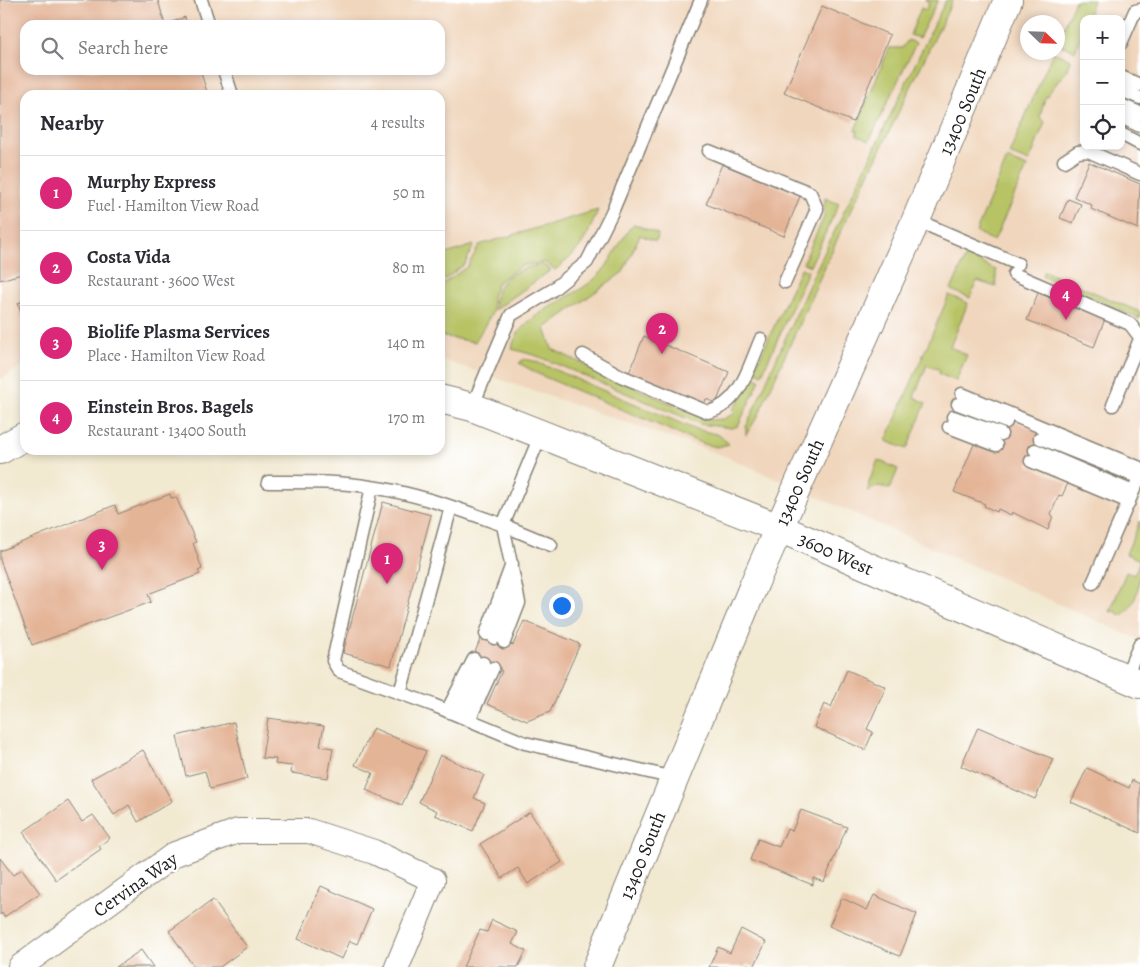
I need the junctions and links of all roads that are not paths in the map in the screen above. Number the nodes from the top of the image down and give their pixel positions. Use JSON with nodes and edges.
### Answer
{"nodes":[{"id":1,"x":201,"y":0,"type":"edge"},
{"id":2,"x":701,"y":0,"type":"edge"},
{"id":3,"x":1008,"y":0,"type":"edge"},
{"id":4,"x":1140,"y":10,"type":"edge"},
{"id":5,"x":207,"y":20,"type":"edge"},
{"id":6,"x":1125,"y":34,"type":"edge"},
{"id":7,"x":226,"y":75,"type":"edge"},
{"id":8,"x":1125,"y":79,"type":"edge"},
{"id":9,"x":1140,"y":86,"type":"edge"},
{"id":10,"x":230,"y":90,"type":"edge"},
{"id":11,"x":1125,"y":92,"type":"edge"},
{"id":12,"x":1140,"y":98,"type":"edge"},
{"id":13,"x":1125,"y":107,"type":"edge"},
{"id":14,"x":1140,"y":113,"type":"edge"},
{"id":15,"x":1125,"y":119,"type":"edge"},
{"id":16,"x":1140,"y":126,"type":"edge"},
{"id":17,"x":1125,"y":136,"type":"edge"},
{"id":18,"x":1140,"y":144,"type":"edge"},
{"id":19,"x":709,"y":151,"type":"dead end"},
{"id":20,"x":1064,"y":161,"type":"dead end"},
{"id":21,"x":1140,"y":174,"type":"edge"},
{"id":22,"x":916,"y":220,"type":"junction"},
{"id":23,"x":785,"y":282,"type":"dead end"},
{"id":24,"x":1140,"y":338,"type":"edge"},
{"id":25,"x":761,"y":339,"type":"dead end"},
{"id":26,"x":583,"y":355,"type":"dead end"},
{"id":27,"x":445,"y":399,"type":"edge"},
{"id":28,"x":1113,"y":405,"type":"dead end"},
{"id":29,"x":472,"y":406,"type":"junction"},
{"id":30,"x":951,"y":422,"type":"dead end"},
{"id":31,"x":541,"y":434,"type":"junction"},
{"id":32,"x":1040,"y":438,"type":"dead end"},
{"id":33,"x":20,"y":439,"type":"edge"},
{"id":34,"x":0,"y":450,"type":"edge"},
{"id":35,"x":1033,"y":456,"type":"dead end"},
{"id":36,"x":1140,"y":475,"type":"edge"},
{"id":37,"x":268,"y":482,"type":"dead end"},
{"id":38,"x":372,"y":487,"type":"junction"},
{"id":39,"x":1131,"y":497,"type":"junction"},
{"id":40,"x":451,"y":507,"type":"junction"},
{"id":41,"x":504,"y":525,"type":"junction"},
{"id":42,"x":779,"y":528,"type":"junction"},
{"id":43,"x":551,"y":545,"type":"dead end"},
{"id":44,"x":512,"y":564,"type":"junction"},
{"id":45,"x":1093,"y":582,"type":"dead end"},
{"id":46,"x":1140,"y":644,"type":"edge"},
{"id":47,"x":1133,"y":681,"type":"edge"},
{"id":48,"x":400,"y":693,"type":"junction"},
{"id":49,"x":458,"y":715,"type":"junction"},
{"id":50,"x":674,"y":778,"type":"junction"},
{"id":51,"x":20,"y":967,"type":"edge"},
{"id":52,"x":397,"y":967,"type":"edge"},
{"id":53,"x":597,"y":967,"type":"edge"}],
"edges":[{"from":1,"to":5,"type":"lane"},
{"from":2,"to":29,"type":"lane"},
{"from":3,"to":22,"type":"main road","name":"13400 South"},
{"from":4,"to":6,"type":"lane"},
{"from":7,"to":10,"type":"lane"},
{"from":8,"to":9,"type":"lane"},
{"from":11,"to":12,"type":"lane"},
{"from":13,"to":14,"type":"lane"},
{"from":15,"to":16,"type":"lane"},
{"from":17,"to":18,"type":"lane"},
{"from":19,"to":23,"type":"lane"},
{"from":20,"to":21,"type":"lane"},
{"from":22,"to":24,"type":"lane"},
{"from":22,"to":42,"type":"main road","name":"13400 South"},
{"from":24,"to":28,"type":"lane"},
{"from":25,"to":26,"type":"lane"},
{"from":27,"to":29,"type":"main road","name":"3600 West"},
{"from":29,"to":31,"type":"main road","name":"3600 West"},
{"from":30,"to":36,"type":"lane"},
{"from":31,"to":41,"type":"lane"},
{"from":31,"to":42,"type":"main road","name":"3600 West"},
{"from":32,"to":36,"type":"lane"},
{"from":33,"to":34,"type":"main road"},
{"from":35,"to":39,"type":"lane"},
{"from":36,"to":39,"type":"lane"},
{"from":37,"to":38,"type":"lane"},
{"from":38,"to":40,"type":"lane"},
{"from":38,"to":48,"type":"lane"},
{"from":39,"to":45,"type":"lane"},
{"from":40,"to":41,"type":"lane"},
{"from":40,"to":48,"type":"lane"},
{"from":41,"to":43,"type":"lane"},
{"from":41,"to":44,"type":"lane"},
{"from":42,"to":47,"type":"main road","name":"3600 West"},
{"from":42,"to":50,"type":"main road","name":"13400 South"},
{"from":44,"to":44,"type":"lane"},
{"from":46,"to":47,"type":"lane"},
{"from":48,"to":49,"type":"lane"},
{"from":49,"to":49,"type":"lane"},
{"from":49,"to":50,"type":"lane"},
{"from":50,"to":53,"type":"main road","name":"13400 South"},
{"from":51,"to":52,"type":"street","name":"Cervina Way"}]}
